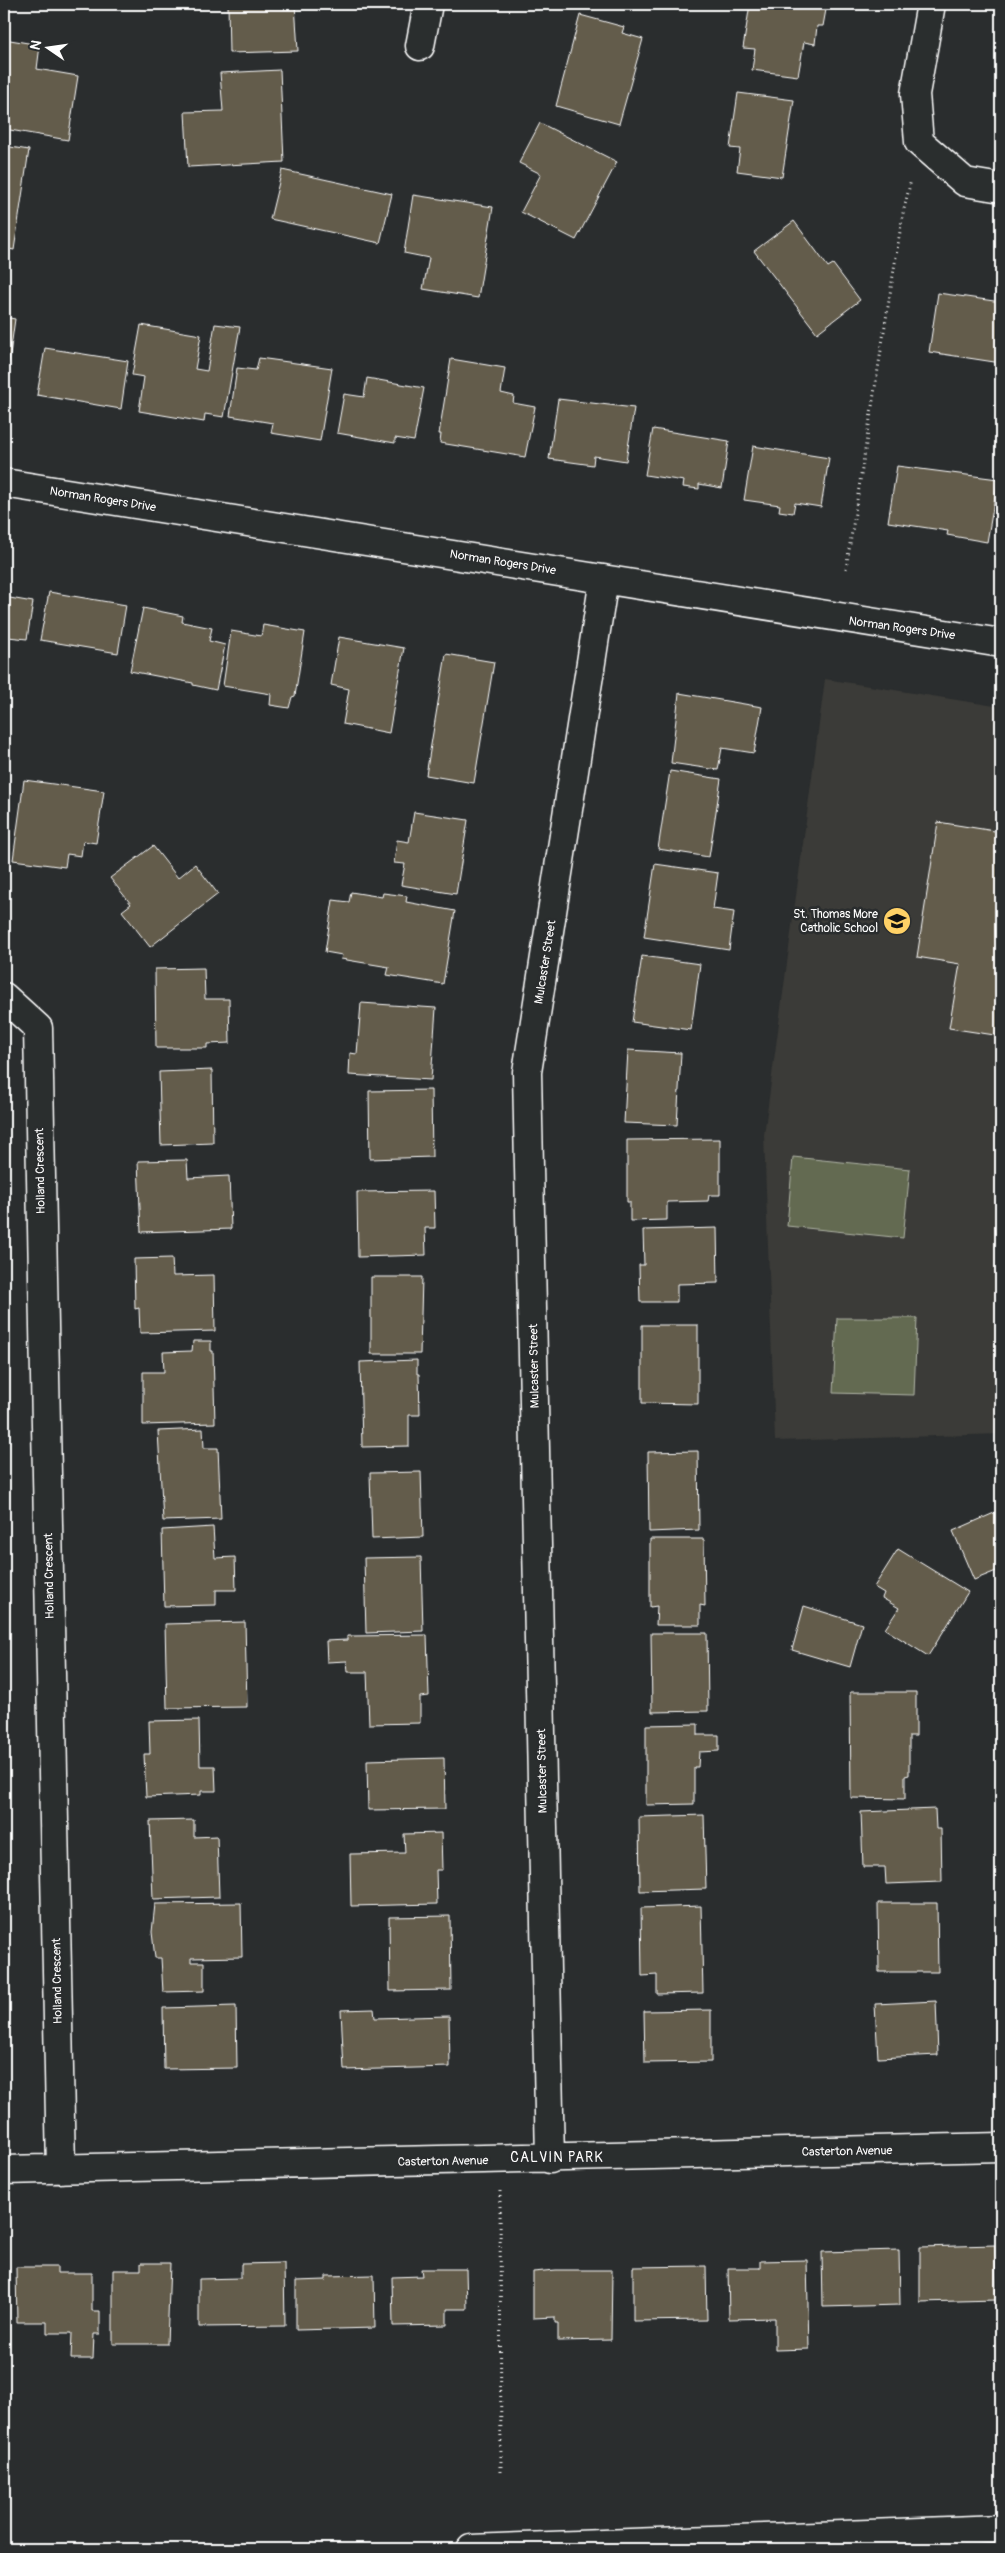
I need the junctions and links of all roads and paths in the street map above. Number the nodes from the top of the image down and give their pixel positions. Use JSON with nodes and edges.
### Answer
{"nodes":[{"id":1,"x":428,"y":4,"type":"edge"},
{"id":2,"x":931,"y":4,"type":"edge"},
{"id":3,"x":420,"y":46,"type":"dead end"},
{"id":4,"x":919,"y":142,"type":"junction"},
{"id":5,"x":1001,"y":188,"type":"edge"},
{"id":6,"x":4,"y":483,"type":"edge"},
{"id":7,"x":846,"y":568,"type":"dead end"},
{"id":8,"x":604,"y":579,"type":"junction"},
{"id":9,"x":1001,"y":643,"type":"edge"},
{"id":10,"x":4,"y":997,"type":"edge"},
{"id":11,"x":1001,"y":2147,"type":"edge"},
{"id":12,"x":550,"y":2158,"type":"junction"},
{"id":13,"x":503,"y":2160,"type":"junction"},
{"id":14,"x":62,"y":2169,"type":"junction"},
{"id":15,"x":4,"y":2170,"type":"edge"},
{"id":16,"x":501,"y":2475,"type":"dead end"},
{"id":17,"x":1001,"y":2529,"type":"edge"},
{"id":18,"x":471,"y":2549,"type":"edge"}],
"edges":[{"from":1,"to":3,"type":"street"},
{"from":2,"to":4,"type":"street"},
{"from":4,"to":5,"type":"street"},
{"from":4,"to":7,"type":"path"},
{"from":6,"to":8,"type":"street","name":"Norman Rogers Drive"},
{"from":8,"to":9,"type":"street","name":"Norman Rogers Drive"},
{"from":8,"to":12,"type":"street","name":"Mulcaster Street"},
{"from":10,"to":14,"type":"street","name":"Holland Crescent"},
{"from":11,"to":12,"type":"street","name":"Casterton Avenue"},
{"from":12,"to":13,"type":"street","name":"Casterton Avenue"},
{"from":13,"to":14,"type":"street","name":"Casterton Avenue"},
{"from":13,"to":16,"type":"path"},
{"from":14,"to":15,"type":"street","name":"Casterton Avenue"},
{"from":17,"to":18,"type":"street"}]}
